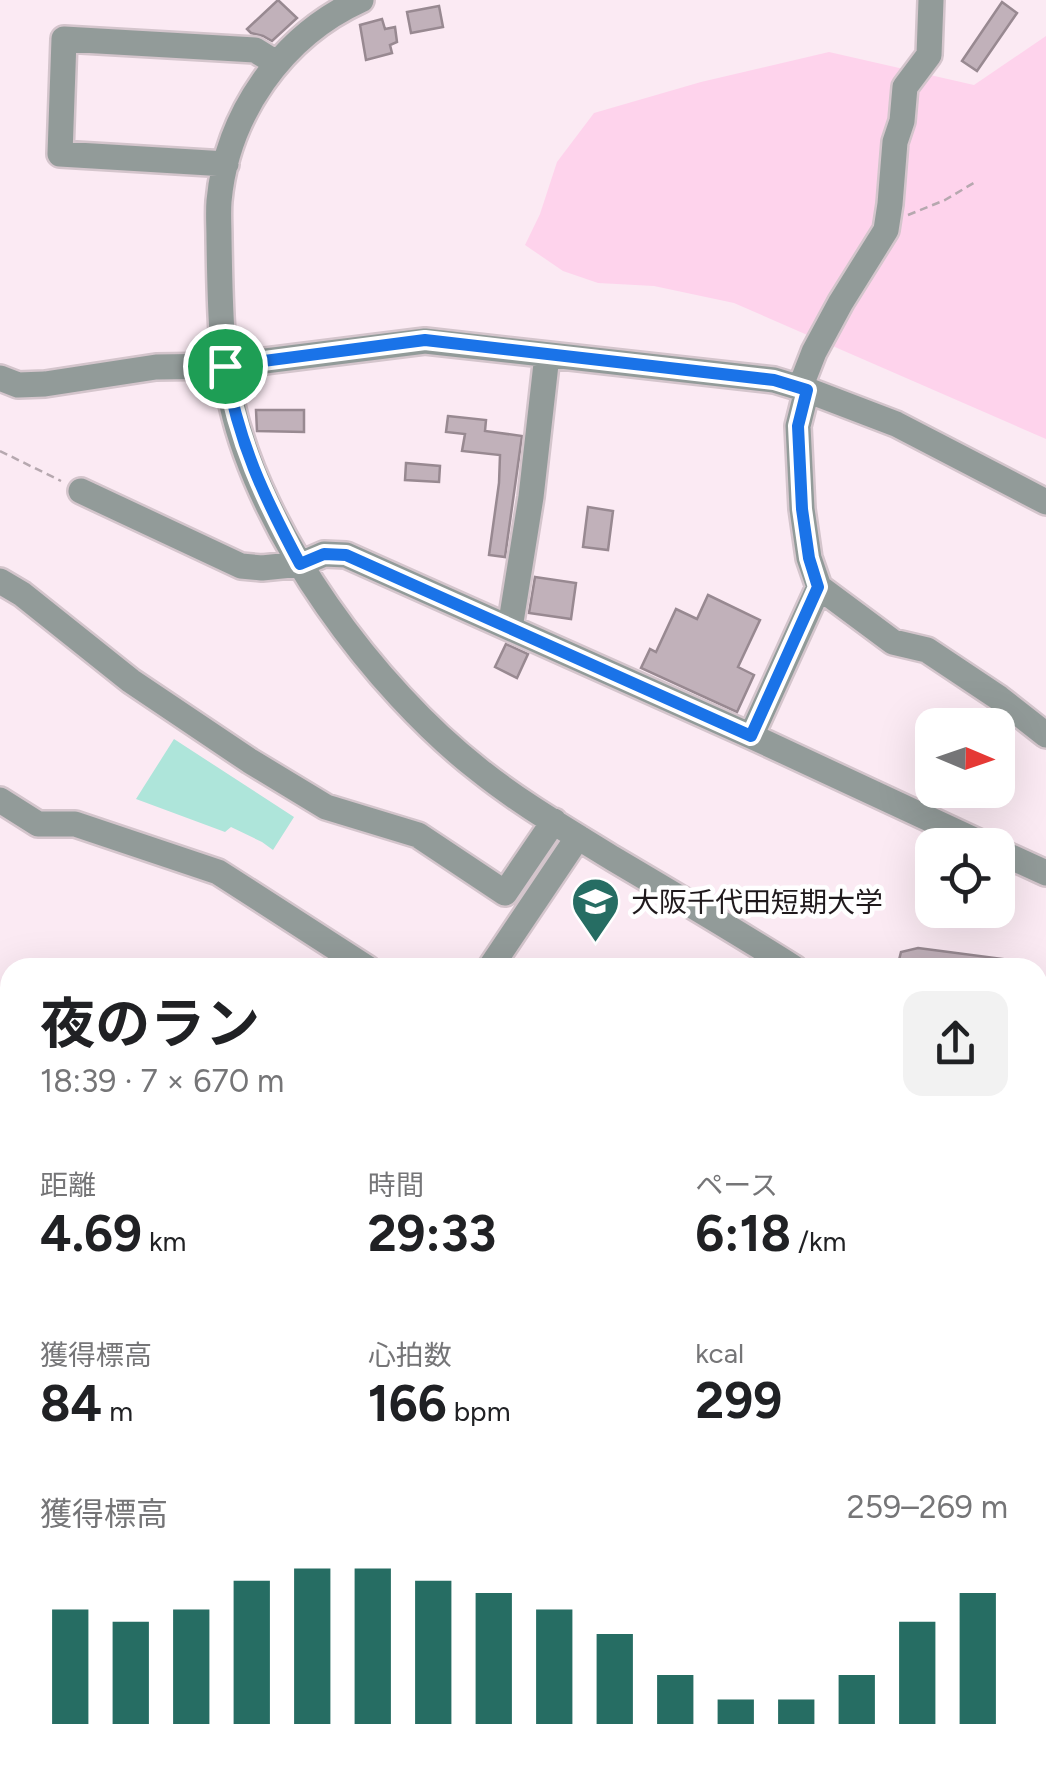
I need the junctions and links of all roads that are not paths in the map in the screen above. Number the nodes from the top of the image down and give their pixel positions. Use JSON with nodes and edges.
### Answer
{"nodes":[{"id":1,"x":320,"y":0,"type":"edge"},
{"id":2,"x":930,"y":0,"type":"edge"},
{"id":3,"x":355,"y":3,"type":"edge"},
{"id":4,"x":276,"y":64,"type":"junction"},
{"id":5,"x":226,"y":164,"type":"junction"},
{"id":6,"x":546,"y":355,"type":"junction"},
{"id":7,"x":225,"y":366,"type":"junction"},
{"id":8,"x":0,"y":378,"type":"edge"},
{"id":9,"x":804,"y":389,"type":"junction"},
{"id":10,"x":81,"y":491,"type":"road end"},
{"id":11,"x":1046,"y":502,"type":"edge"},
{"id":12,"x":300,"y":564,"type":"junction"},
{"id":13,"x":0,"y":581,"type":"edge"},
{"id":14,"x":818,"y":587,"type":"junction"},
{"id":15,"x":510,"y":628,"type":"junction"},
{"id":16,"x":1042,"y":727,"type":"edge"},
{"id":17,"x":751,"y":736,"type":"junction"},
{"id":18,"x":0,"y":800,"type":"edge"},
{"id":19,"x":554,"y":822,"type":"junction"},
{"id":20,"x":949,"y":828,"type":"edge"},
{"id":21,"x":578,"y":837,"type":"junction"},
{"id":22,"x":1015,"y":859,"type":"edge"},
{"id":23,"x":1046,"y":873,"type":"edge"},
{"id":24,"x":351,"y":958,"type":"edge"},
{"id":25,"x":497,"y":958,"type":"edge"},
{"id":26,"x":778,"y":958,"type":"edge"}],
"edges":[{"from":1,"to":3,"type":"street"},
{"from":2,"to":9,"type":"street"},
{"from":3,"to":4,"type":"street"},
{"from":4,"to":5,"type":"street"},
{"from":4,"to":5,"type":"street"},
{"from":5,"to":7,"type":"street"},
{"from":6,"to":7,"type":"street"},
{"from":6,"to":9,"type":"street"},
{"from":6,"to":15,"type":"street"},
{"from":7,"to":8,"type":"street"},
{"from":7,"to":12,"type":"street"},
{"from":9,"to":11,"type":"street"},
{"from":9,"to":14,"type":"street"},
{"from":10,"to":12,"type":"street"},
{"from":12,"to":15,"type":"street"},
{"from":12,"to":19,"type":"street"},
{"from":13,"to":19,"type":"street"},
{"from":14,"to":16,"type":"street"},
{"from":14,"to":17,"type":"street"},
{"from":15,"to":17,"type":"street"},
{"from":17,"to":20,"type":"street"},
{"from":18,"to":24,"type":"street"},
{"from":19,"to":21,"type":"street"},
{"from":21,"to":25,"type":"street"},
{"from":21,"to":26,"type":"street"},
{"from":22,"to":23,"type":"street"}]}
